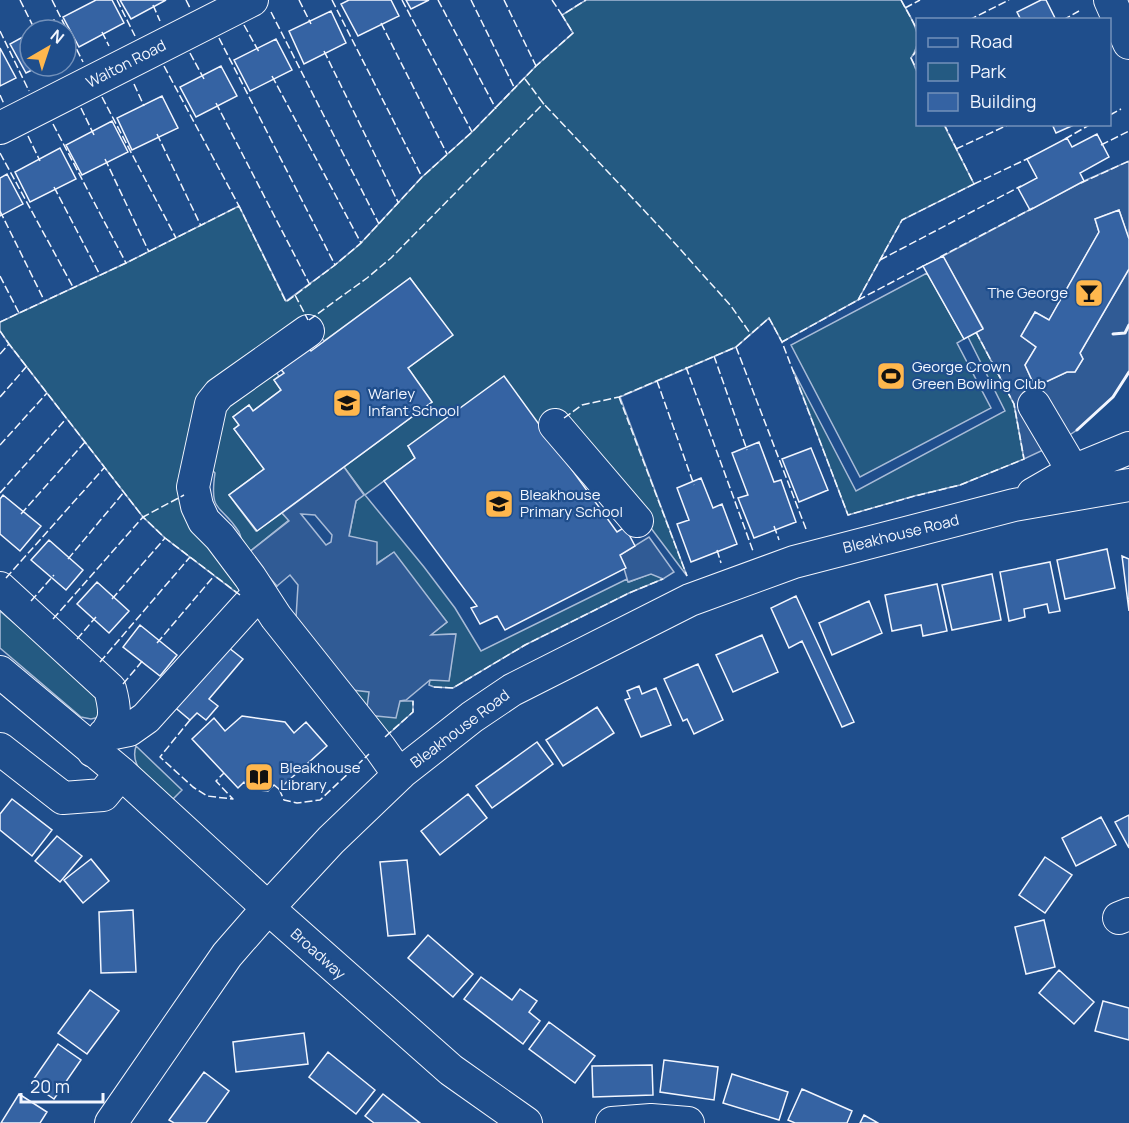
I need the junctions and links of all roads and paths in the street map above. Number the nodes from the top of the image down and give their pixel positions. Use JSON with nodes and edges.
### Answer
{"nodes":[{"id":1,"x":252,"y":0,"type":"edge"},
{"id":2,"x":1110,"y":0,"type":"edge"},
{"id":3,"x":1129,"y":44,"type":"edge"},
{"id":4,"x":0,"y":128,"type":"edge"},
{"id":5,"x":308,"y":331,"type":"dead end"},
{"id":6,"x":1034,"y":405,"type":"dead end"},
{"id":7,"x":555,"y":425,"type":"dead end"},
{"id":8,"x":1129,"y":448,"type":"edge"},
{"id":9,"x":1073,"y":471,"type":"junction"},
{"id":10,"x":1129,"y":485,"type":"edge"},
{"id":11,"x":1014,"y":505,"type":"junction"},
{"id":12,"x":637,"y":521,"type":"dead end"},
{"id":13,"x":0,"y":588,"type":"edge"},
{"id":14,"x":259,"y":593,"type":"junction"},
{"id":15,"x":0,"y":672,"type":"edge"},
{"id":16,"x":99,"y":743,"type":"junction"},
{"id":17,"x":0,"y":749,"type":"edge"},
{"id":18,"x":121,"y":773,"type":"junction"},
{"id":19,"x":399,"y":775,"type":"junction"},
{"id":20,"x":268,"y":908,"type":"junction"},
{"id":21,"x":111,"y":1123,"type":"edge"},
{"id":22,"x":526,"y":1123,"type":"edge"},
{"id":23,"x":612,"y":1123,"type":"edge"},
{"id":24,"x":688,"y":1123,"type":"edge"}],
"edges":[{"from":1,"to":4,"type":"street","name":"Walton Road"},
{"from":2,"to":3,"type":"street"},
{"from":5,"to":14,"type":"street"},
{"from":6,"to":9,"type":"street"},
{"from":7,"to":12,"type":"street"},
{"from":8,"to":9,"type":"street","name":"Bleakhouse Road"},
{"from":9,"to":11,"type":"street","name":"Bleakhouse Road"},
{"from":10,"to":11,"type":"street","name":"Bleakhouse Road"},
{"from":11,"to":19,"type":"street","name":"Bleakhouse Road"},
{"from":13,"to":16,"type":"street"},
{"from":14,"to":16,"type":"street"},
{"from":14,"to":19,"type":"street"},
{"from":15,"to":16,"type":"street","name":"Broadway"},
{"from":16,"to":18,"type":"street","name":"Broadway"},
{"from":17,"to":18,"type":"street"},
{"from":18,"to":20,"type":"street","name":"Broadway"},
{"from":19,"to":20,"type":"street","name":"Bleakhouse Road"},
{"from":20,"to":21,"type":"street","name":"Bleakhouse Road"},
{"from":20,"to":22,"type":"street","name":"Broadway"},
{"from":23,"to":24,"type":"street"}]}
